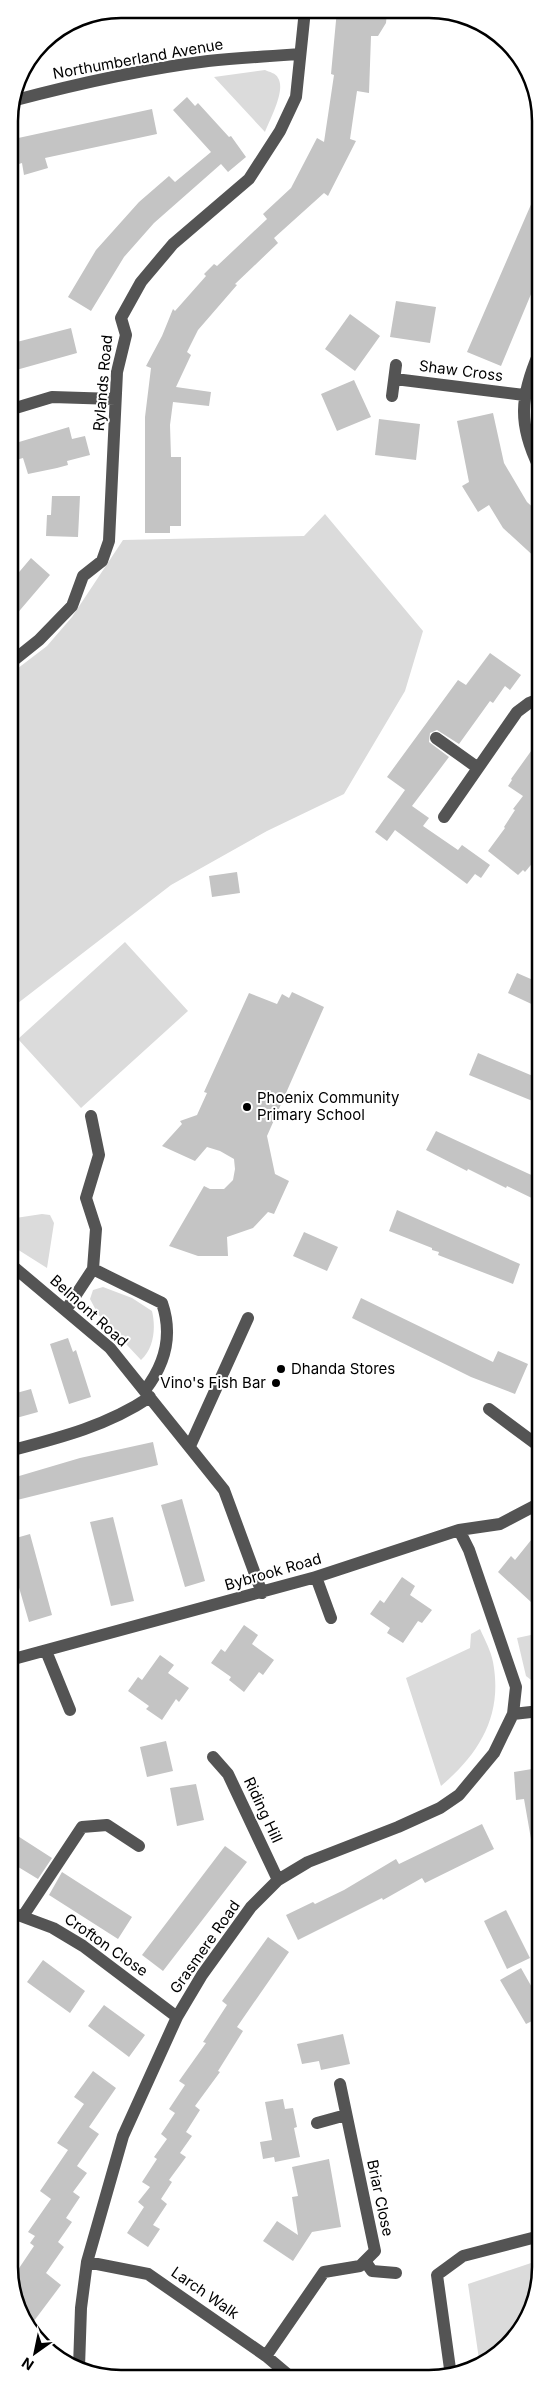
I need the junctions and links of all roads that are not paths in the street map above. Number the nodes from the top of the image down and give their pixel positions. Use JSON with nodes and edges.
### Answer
{"nodes":[{"id":1,"x":304,"y":18,"type":"edge"},
{"id":2,"x":300,"y":54,"type":"junction"},
{"id":3,"x":19,"y":99,"type":"edge"},
{"id":4,"x":396,"y":365,"type":"dead end"},
{"id":5,"x":532,"y":372,"type":"edge"},
{"id":6,"x":395,"y":380,"type":"junction"},
{"id":7,"x":524,"y":394,"type":"junction"},
{"id":8,"x":392,"y":396,"type":"dead end"},
{"id":9,"x":116,"y":398,"type":"junction"},
{"id":10,"x":18,"y":407,"type":"edge"},
{"id":11,"x":532,"y":453,"type":"edge"},
{"id":12,"x":18,"y":657,"type":"edge"},
{"id":13,"x":532,"y":702,"type":"edge"},
{"id":14,"x":436,"y":738,"type":"dead end"},
{"id":15,"x":478,"y":768,"type":"junction"},
{"id":16,"x":444,"y":817,"type":"dead end"},
{"id":17,"x":91,"y":1116,"type":"dead end"},
{"id":18,"x":94,"y":1269,"type":"junction"},
{"id":19,"x":18,"y":1270,"type":"edge"},
{"id":20,"x":66,"y":1310,"type":"junction"},
{"id":21,"x":248,"y":1318,"type":"dead end"},
{"id":22,"x":147,"y":1393,"type":"junction"},
{"id":23,"x":489,"y":1409,"type":"dead end"},
{"id":24,"x":531,"y":1441,"type":"edge"},
{"id":25,"x":190,"y":1446,"type":"junction"},
{"id":26,"x":18,"y":1449,"type":"edge"},
{"id":27,"x":531,"y":1508,"type":"edge"},
{"id":28,"x":459,"y":1530,"type":"junction"},
{"id":29,"x":316,"y":1577,"type":"junction"},
{"id":30,"x":262,"y":1593,"type":"junction"},
{"id":31,"x":331,"y":1618,"type":"dead end"},
{"id":32,"x":46,"y":1651,"type":"junction"},
{"id":33,"x":18,"y":1658,"type":"edge"},
{"id":34,"x":70,"y":1710,"type":"dead end"},
{"id":35,"x":531,"y":1712,"type":"edge"},
{"id":36,"x":513,"y":1714,"type":"junction"},
{"id":37,"x":212,"y":1757,"type":"dead end"},
{"id":38,"x":139,"y":1846,"type":"dead end"},
{"id":39,"x":278,"y":1880,"type":"junction"},
{"id":40,"x":18,"y":1914,"type":"edge"},
{"id":41,"x":23,"y":1916,"type":"junction"},
{"id":42,"x":177,"y":2017,"type":"junction"},
{"id":43,"x":340,"y":2084,"type":"dead end"},
{"id":44,"x":346,"y":2115,"type":"junction"},
{"id":45,"x":317,"y":2123,"type":"dead end"},
{"id":46,"x":531,"y":2238,"type":"edge"},
{"id":47,"x":365,"y":2261,"type":"junction"},
{"id":48,"x":87,"y":2262,"type":"junction"},
{"id":49,"x":396,"y":2274,"type":"dead end"},
{"id":50,"x":266,"y":2356,"type":"junction"},
{"id":51,"x":79,"y":2362,"type":"edge"},
{"id":52,"x":450,"y":2369,"type":"edge"},
{"id":53,"x":283,"y":2370,"type":"edge"}],
"edges":[{"from":1,"to":2,"type":"street","name":"Rylands Road"},
{"from":2,"to":3,"type":"street","name":"Northumberland Avenue"},
{"from":2,"to":9,"type":"street","name":"Rylands Road"},
{"from":4,"to":6,"type":"street","name":"Shaw Cross"},
{"from":5,"to":7,"type":"street"},
{"from":6,"to":7,"type":"street","name":"Shaw Cross"},
{"from":6,"to":8,"type":"street","name":"Shaw Cross"},
{"from":7,"to":11,"type":"street"},
{"from":9,"to":10,"type":"street"},
{"from":9,"to":12,"type":"street","name":"Rylands Road"},
{"from":13,"to":15,"type":"street"},
{"from":14,"to":15,"type":"street"},
{"from":15,"to":16,"type":"street"},
{"from":17,"to":18,"type":"street"},
{"from":18,"to":20,"type":"street"},
{"from":18,"to":22,"type":"street"},
{"from":19,"to":20,"type":"street","name":"Belmont Road"},
{"from":20,"to":22,"type":"street","name":"Belmont Road"},
{"from":21,"to":25,"type":"street"},
{"from":22,"to":25,"type":"street","name":"Belmont Road"},
{"from":22,"to":26,"type":"street"},
{"from":23,"to":24,"type":"street"},
{"from":25,"to":30,"type":"street","name":"Belmont Road"},
{"from":27,"to":28,"type":"street","name":"Bybrook Road"},
{"from":28,"to":29,"type":"street","name":"Bybrook Road"},
{"from":28,"to":36,"type":"street","name":"Grasmere Road"},
{"from":29,"to":30,"type":"street","name":"Bybrook Road"},
{"from":29,"to":31,"type":"street"},
{"from":30,"to":32,"type":"street","name":"Bybrook Road"},
{"from":32,"to":33,"type":"street","name":"Bybrook Road"},
{"from":32,"to":34,"type":"street"},
{"from":35,"to":36,"type":"street"},
{"from":36,"to":39,"type":"street","name":"Grasmere Road"},
{"from":37,"to":39,"type":"street","name":"Riding Hill"},
{"from":38,"to":41,"type":"street"},
{"from":39,"to":42,"type":"street","name":"Grasmere Road"},
{"from":40,"to":41,"type":"street","name":"Crofton Close"},
{"from":41,"to":42,"type":"street","name":"Crofton Close"},
{"from":42,"to":48,"type":"street","name":"Grasmere Road"},
{"from":43,"to":44,"type":"street","name":"Briar Close"},
{"from":44,"to":45,"type":"street"},
{"from":44,"to":47,"type":"street","name":"Briar Close"},
{"from":46,"to":52,"type":"street"},
{"from":47,"to":49,"type":"street"},
{"from":47,"to":50,"type":"street"},
{"from":48,"to":50,"type":"street","name":"Larch Walk"},
{"from":48,"to":51,"type":"street","name":"Grasmere Road"},
{"from":50,"to":53,"type":"street","name":"Larch Walk"}]}
